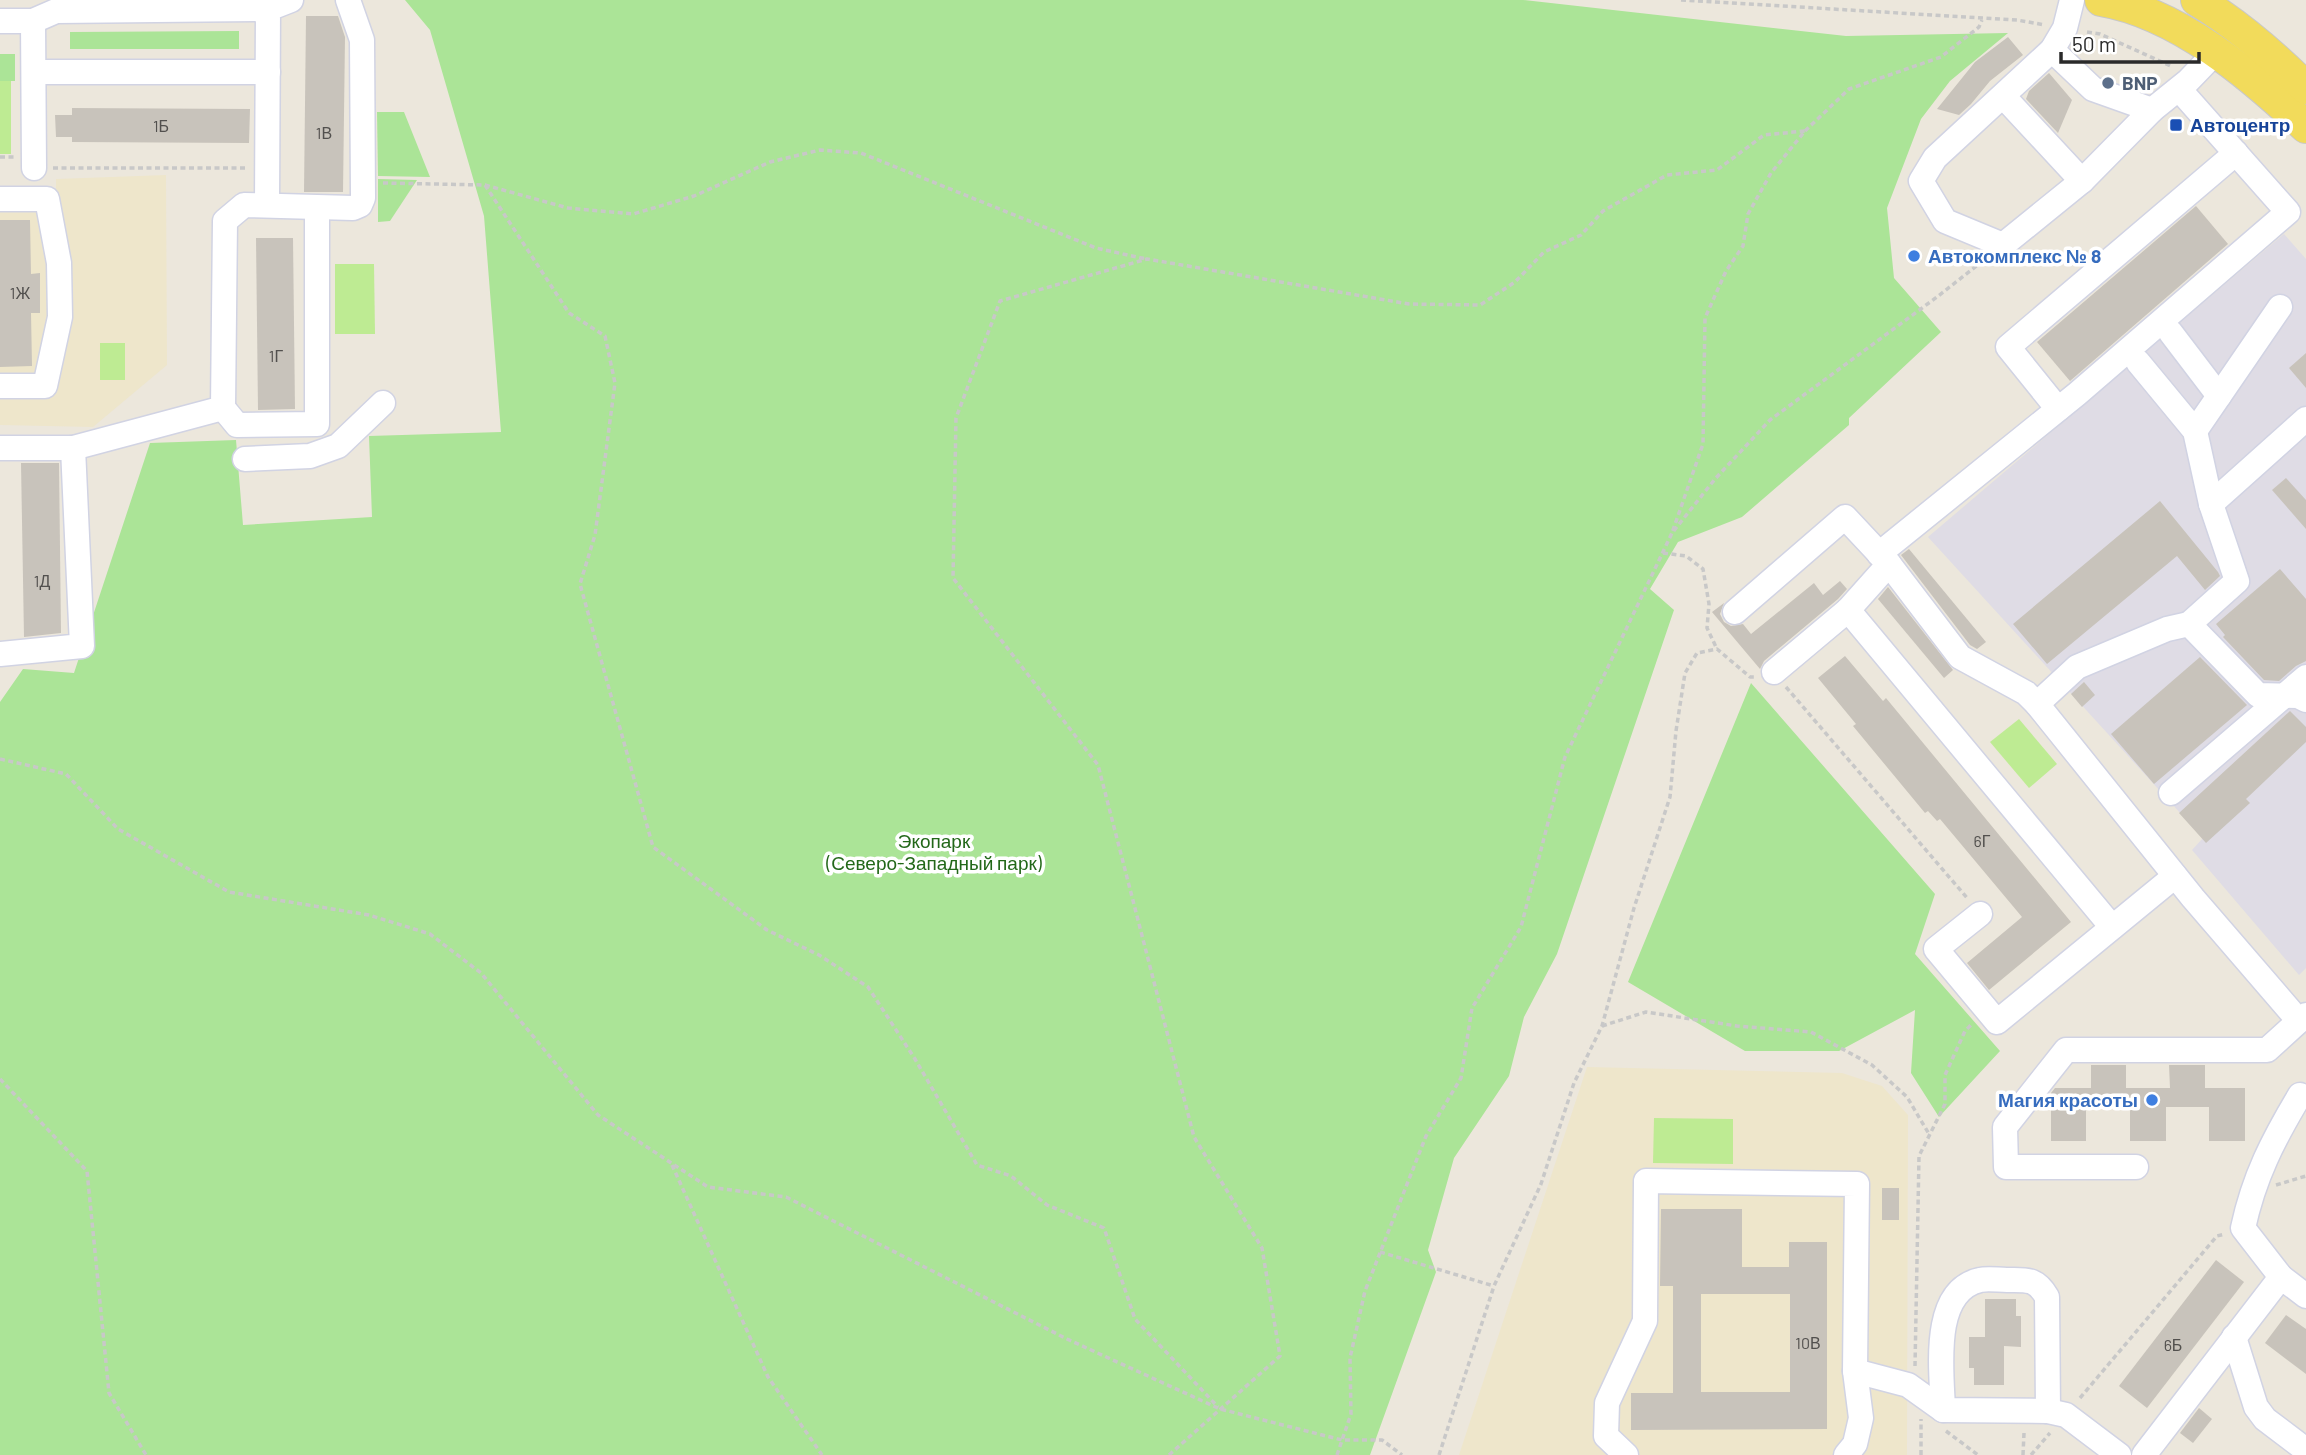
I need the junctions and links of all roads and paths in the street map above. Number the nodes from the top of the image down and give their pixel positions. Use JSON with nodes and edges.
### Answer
{"nodes":[{"id":1,"x":348,"y":0,"type":"edge"},
{"id":2,"x":2072,"y":0,"type":"edge"},
{"id":3,"x":2101,"y":0,"type":"edge"},
{"id":4,"x":2197,"y":0,"type":"edge"},
{"id":5,"x":2234,"y":0,"type":"edge"},
{"id":6,"x":280,"y":5,"type":"edge"},
{"id":7,"x":1982,"y":19,"type":"dead end"},
{"id":8,"x":0,"y":21,"type":"edge"},
{"id":9,"x":33,"y":21,"type":"junction"},
{"id":10,"x":2052,"y":50,"type":"junction"},
{"id":11,"x":2215,"y":53,"type":"junction"},
{"id":12,"x":2284,"y":65,"type":"junction"},
{"id":13,"x":34,"y":72,"type":"junction"},
{"id":14,"x":268,"y":72,"type":"junction"},
{"id":15,"x":2306,"y":88,"type":"edge"},
{"id":16,"x":2179,"y":89,"type":"junction"},
{"id":17,"x":2004,"y":97,"type":"junction"},
{"id":18,"x":2152,"y":110,"type":"junction"},
{"id":19,"x":2306,"y":127,"type":"edge"},
{"id":20,"x":1805,"y":131,"type":"junction"},
{"id":21,"x":2236,"y":153,"type":"junction"},
{"id":22,"x":34,"y":168,"type":"joint"},
{"id":23,"x":267,"y":169,"type":"junction"},
{"id":24,"x":2082,"y":181,"type":"junction"},
{"id":25,"x":364,"y":182,"type":"junction"},
{"id":26,"x":485,"y":185,"type":"junction"},
{"id":27,"x":0,"y":199,"type":"edge"},
{"id":28,"x":267,"y":205,"type":"junction"},
{"id":29,"x":317,"y":208,"type":"junction"},
{"id":30,"x":2003,"y":245,"type":"junction"},
{"id":31,"x":1147,"y":259,"type":"junction"},
{"id":32,"x":2280,"y":307,"type":"dead end"},
{"id":33,"x":2171,"y":333,"type":"dead end"},
{"id":34,"x":2138,"y":362,"type":"dead end"},
{"id":35,"x":0,"y":386,"type":"edge"},
{"id":36,"x":2219,"y":396,"type":"junction"},
{"id":37,"x":383,"y":403,"type":"dead end"},
{"id":38,"x":223,"y":408,"type":"junction"},
{"id":39,"x":2058,"y":409,"type":"junction"},
{"id":40,"x":2306,"y":419,"type":"edge"},
{"id":41,"x":317,"y":424,"type":"junction"},
{"id":42,"x":2195,"y":430,"type":"junction"},
{"id":43,"x":338,"y":446,"type":"junction"},
{"id":44,"x":0,"y":448,"type":"edge"},
{"id":45,"x":73,"y":449,"type":"junction"},
{"id":46,"x":245,"y":459,"type":"dead end"},
{"id":47,"x":2211,"y":504,"type":"junction"},
{"id":48,"x":1672,"y":533,"type":"junction"},
{"id":49,"x":1662,"y":553,"type":"junction"},
{"id":50,"x":1884,"y":559,"type":"junction"},
{"id":51,"x":1848,"y":611,"type":"junction"},
{"id":52,"x":1735,"y":612,"type":"dead end"},
{"id":53,"x":2189,"y":624,"type":"junction"},
{"id":54,"x":1717,"y":649,"type":"junction"},
{"id":55,"x":0,"y":654,"type":"edge"},
{"id":56,"x":1774,"y":673,"type":"junction"},
{"id":57,"x":2306,"y":677,"type":"edge"},
{"id":58,"x":2295,"y":698,"type":"edge"},
{"id":59,"x":2037,"y":704,"type":"junction"},
{"id":60,"x":0,"y":759,"type":"edge"},
{"id":61,"x":2171,"y":793,"type":"dead end"},
{"id":62,"x":2175,"y":876,"type":"junction"},
{"id":63,"x":1980,"y":914,"type":"joint"},
{"id":64,"x":2112,"y":927,"type":"junction"},
{"id":65,"x":1987,"y":1010,"type":"junction"},
{"id":66,"x":2304,"y":1025,"type":"edge"},
{"id":67,"x":1602,"y":1026,"type":"junction"},
{"id":68,"x":0,"y":1079,"type":"edge"},
{"id":69,"x":2300,"y":1095,"type":"dead end"},
{"id":70,"x":1929,"y":1134,"type":"junction"},
{"id":71,"x":671,"y":1163,"type":"junction"},
{"id":72,"x":2136,"y":1167,"type":"dead end"},
{"id":73,"x":2243,"y":1228,"type":"junction"},
{"id":74,"x":1380,"y":1252,"type":"junction"},
{"id":75,"x":2281,"y":1277,"type":"junction"},
{"id":76,"x":1494,"y":1286,"type":"junction"},
{"id":77,"x":2306,"y":1296,"type":"edge"},
{"id":78,"x":2234,"y":1337,"type":"junction"},
{"id":79,"x":1855,"y":1371,"type":"junction"},
{"id":80,"x":1917,"y":1391,"type":"junction"},
{"id":81,"x":1220,"y":1409,"type":"junction"},
{"id":82,"x":1943,"y":1410,"type":"junction"},
{"id":83,"x":2057,"y":1413,"type":"junction"},
{"id":84,"x":1342,"y":1440,"type":"junction"},
{"id":85,"x":2306,"y":1450,"type":"edge"},
{"id":86,"x":146,"y":1455,"type":"edge"},
{"id":87,"x":822,"y":1455,"type":"edge"},
{"id":88,"x":1169,"y":1455,"type":"edge"},
{"id":89,"x":1337,"y":1455,"type":"edge"},
{"id":90,"x":1402,"y":1455,"type":"edge"},
{"id":91,"x":1438,"y":1455,"type":"edge"},
{"id":92,"x":1626,"y":1455,"type":"edge"},
{"id":93,"x":1846,"y":1455,"type":"edge"},
{"id":94,"x":1920,"y":1455,"type":"edge"},
{"id":95,"x":2031,"y":1455,"type":"edge"},
{"id":96,"x":2119,"y":1455,"type":"edge"},
{"id":97,"x":2144,"y":1455,"type":"edge"}],
"edges":[{"from":1,"to":25,"type":"lane"},
{"from":2,"to":10,"type":"lane"},
{"from":3,"to":11,"type":"main road"},
{"from":4,"to":12,"type":"main road"},
{"from":5,"to":12,"type":"main road"},
{"from":6,"to":9,"type":"lane"},
{"from":6,"to":14,"type":"lane"},
{"from":7,"to":20,"type":"path"},
{"from":8,"to":9,"type":"lane"},
{"from":9,"to":13,"type":"lane"},
{"from":10,"to":17,"type":"lane"},
{"from":10,"to":18,"type":"lane"},
{"from":11,"to":16,"type":"lane"},
{"from":11,"to":19,"type":"main road"},
{"from":12,"to":15,"type":"main road"},
{"from":13,"to":14,"type":"lane"},
{"from":13,"to":22,"type":"lane"},
{"from":14,"to":23,"type":"lane"},
{"from":16,"to":18,"type":"lane"},
{"from":16,"to":21,"type":"lane"},
{"from":17,"to":24,"type":"lane"},
{"from":17,"to":30,"type":"lane"},
{"from":18,"to":24,"type":"lane"},
{"from":20,"to":31,"type":"path"},
{"from":20,"to":48,"type":"path"},
{"from":21,"to":39,"type":"lane"},
{"from":21,"to":39,"type":"lane"},
{"from":22,"to":23,"type":"path"},
{"from":23,"to":28,"type":"lane"},
{"from":24,"to":30,"type":"lane"},
{"from":25,"to":26,"type":"path"},
{"from":25,"to":29,"type":"lane"},
{"from":26,"to":31,"type":"path"},
{"from":26,"to":81,"type":"path"},
{"from":27,"to":35,"type":"lane"},
{"from":28,"to":29,"type":"lane"},
{"from":28,"to":38,"type":"lane"},
{"from":29,"to":41,"type":"lane"},
{"from":30,"to":48,"type":"path"},
{"from":31,"to":81,"type":"path"},
{"from":32,"to":36,"type":"lane"},
{"from":33,"to":36,"type":"lane"},
{"from":34,"to":42,"type":"lane"},
{"from":36,"to":42,"type":"lane"},
{"from":37,"to":43,"type":"lane"},
{"from":38,"to":41,"type":"lane"},
{"from":38,"to":45,"type":"lane"},
{"from":39,"to":50,"type":"lane"},
{"from":40,"to":47,"type":"lane"},
{"from":41,"to":43,"type":"lane"},
{"from":42,"to":47,"type":"lane"},
{"from":43,"to":46,"type":"lane"},
{"from":44,"to":45,"type":"lane"},
{"from":45,"to":55,"type":"lane"},
{"from":47,"to":53,"type":"lane"},
{"from":48,"to":49,"type":"path"},
{"from":49,"to":54,"type":"path"},
{"from":49,"to":74,"type":"path"},
{"from":50,"to":51,"type":"lane"},
{"from":50,"to":52,"type":"lane"},
{"from":50,"to":59,"type":"lane"},
{"from":51,"to":56,"type":"lane"},
{"from":51,"to":64,"type":"lane"},
{"from":53,"to":58,"type":"lane"},
{"from":53,"to":59,"type":"lane"},
{"from":54,"to":56,"type":"path"},
{"from":54,"to":67,"type":"path"},
{"from":56,"to":63,"type":"path"},
{"from":57,"to":58,"type":"lane"},
{"from":58,"to":61,"type":"lane"},
{"from":59,"to":62,"type":"lane"},
{"from":60,"to":71,"type":"path"},
{"from":62,"to":64,"type":"lane"},
{"from":62,"to":66,"type":"lane"},
{"from":63,"to":65,"type":"lane"},
{"from":64,"to":65,"type":"lane"},
{"from":65,"to":70,"type":"path"},
{"from":66,"to":72,"type":"lane"},
{"from":67,"to":70,"type":"path"},
{"from":67,"to":76,"type":"path"},
{"from":68,"to":86,"type":"path"},
{"from":69,"to":73,"type":"lane"},
{"from":70,"to":80,"type":"path"},
{"from":71,"to":81,"type":"path"},
{"from":71,"to":87,"type":"path"},
{"from":73,"to":75,"type":"lane"},
{"from":73,"to":83,"type":"path"},
{"from":74,"to":76,"type":"path"},
{"from":74,"to":84,"type":"path"},
{"from":75,"to":77,"type":"lane"},
{"from":75,"to":78,"type":"lane"},
{"from":76,"to":91,"type":"path"},
{"from":78,"to":85,"type":"lane"},
{"from":78,"to":97,"type":"lane"},
{"from":79,"to":80,"type":"lane"},
{"from":79,"to":92,"type":"lane"},
{"from":79,"to":93,"type":"lane"},
{"from":80,"to":82,"type":"lane"},
{"from":80,"to":94,"type":"path"},
{"from":81,"to":84,"type":"path"},
{"from":81,"to":88,"type":"path"},
{"from":82,"to":83,"type":"lane"},
{"from":82,"to":83,"type":"lane"},
{"from":83,"to":95,"type":"path"},
{"from":83,"to":96,"type":"lane"},
{"from":84,"to":89,"type":"path"},
{"from":84,"to":90,"type":"path"}]}
